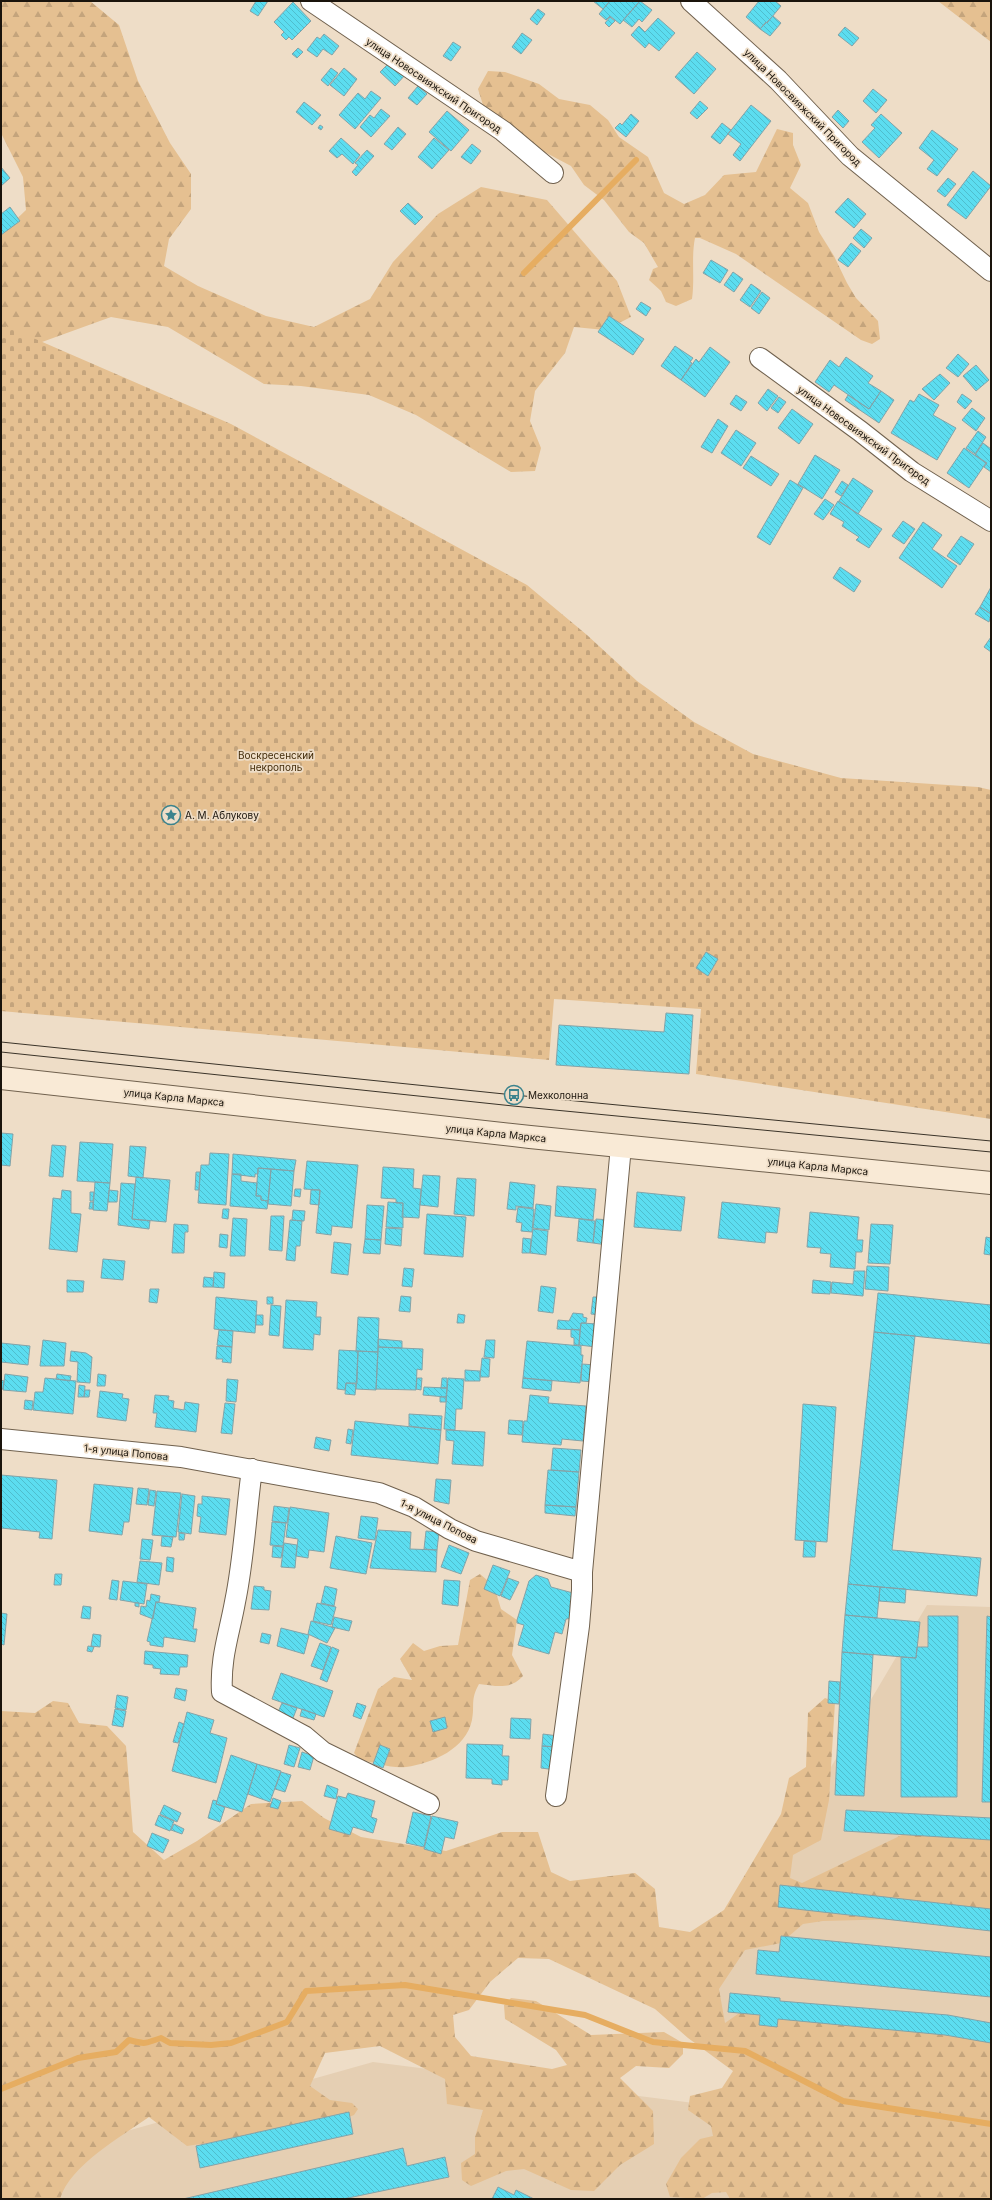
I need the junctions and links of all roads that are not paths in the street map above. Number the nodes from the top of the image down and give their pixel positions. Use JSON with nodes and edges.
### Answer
{"nodes":[{"id":1,"x":311,"y":1,"type":"edge"},
{"id":2,"x":691,"y":1,"type":"edge"},
{"id":3,"x":553,"y":173,"type":"dead end"},
{"id":4,"x":991,"y":271,"type":"edge"},
{"id":5,"x":760,"y":358,"type":"dead end"},
{"id":6,"x":991,"y":521,"type":"edge"},
{"id":7,"x":1,"y":1078,"type":"edge"},
{"id":8,"x":621,"y":1146,"type":"junction"},
{"id":9,"x":991,"y":1183,"type":"edge"},
{"id":10,"x":1,"y":1439,"type":"edge"},
{"id":11,"x":252,"y":1469,"type":"junction"},
{"id":12,"x":582,"y":1572,"type":"junction"},
{"id":13,"x":556,"y":1796,"type":"dead end"},
{"id":14,"x":430,"y":1804,"type":"dead end"}],
"edges":[{"from":1,"to":3,"type":"street","name":"улица Новосвияжский Пригород"},
{"from":2,"to":4,"type":"street","name":"улица Новосвияжский Пригород"},
{"from":5,"to":6,"type":"street","name":"улица Новосвияжский Пригород"},
{"from":7,"to":8,"type":"main road","name":"улица Карла Маркса"},
{"from":8,"to":9,"type":"main road","name":"улица Карла Маркса"},
{"from":8,"to":12,"type":"street"},
{"from":10,"to":11,"type":"street","name":"1-я улица Попова"},
{"from":11,"to":12,"type":"street","name":"1-я улица Попова"},
{"from":11,"to":14,"type":"street"},
{"from":12,"to":13,"type":"street"}]}
